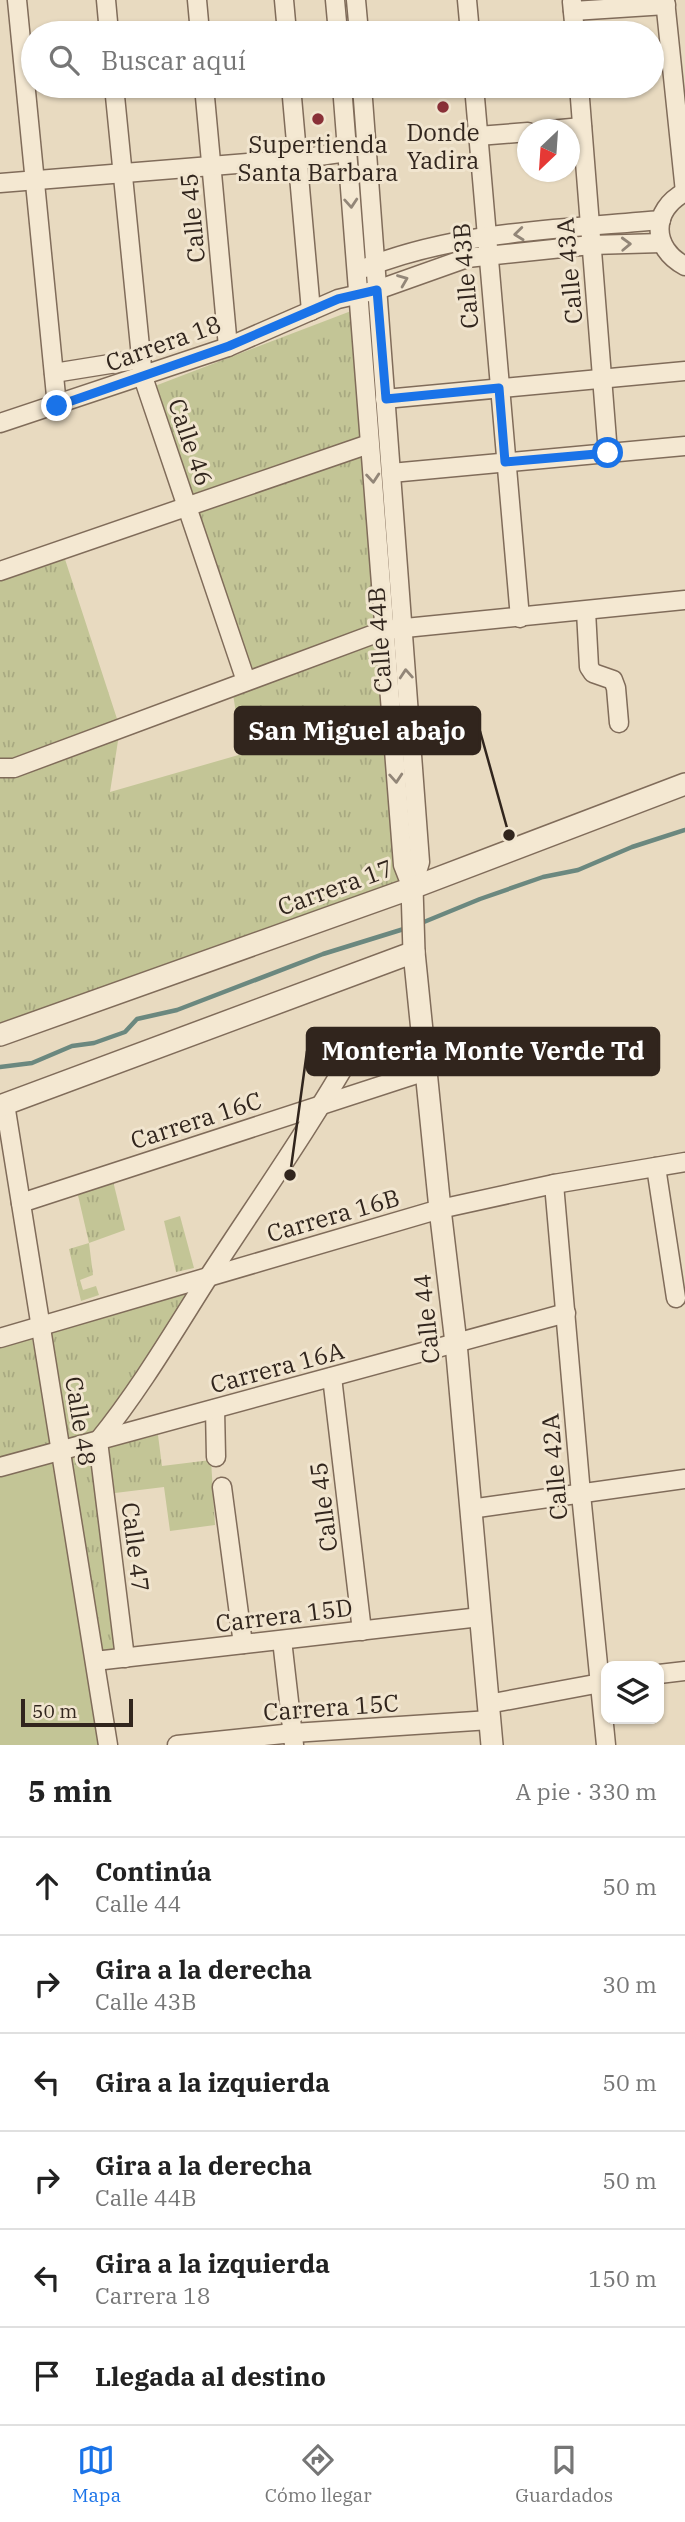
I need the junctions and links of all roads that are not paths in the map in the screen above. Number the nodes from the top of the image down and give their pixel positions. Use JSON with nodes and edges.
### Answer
{"nodes":[{"id":1,"x":17,"y":0,"type":"edge"},
{"id":2,"x":106,"y":0,"type":"edge"},
{"id":3,"x":197,"y":0,"type":"edge"},
{"id":4,"x":284,"y":0,"type":"edge"},
{"id":5,"x":335,"y":0,"type":"edge"},
{"id":6,"x":356,"y":0,"type":"edge"},
{"id":7,"x":467,"y":0,"type":"edge"},
{"id":8,"x":666,"y":2,"type":"edge"},
{"id":9,"x":573,"y":5,"type":"edge"},
{"id":10,"x":108,"y":21,"type":"edge"},
{"id":11,"x":199,"y":21,"type":"edge"},
{"id":12,"x":286,"y":21,"type":"edge"},
{"id":13,"x":337,"y":21,"type":"edge"},
{"id":14,"x":358,"y":21,"type":"edge"},
{"id":15,"x":469,"y":21,"type":"edge"},
{"id":16,"x":21,"y":42,"type":"edge"},
{"id":17,"x":26,"y":98,"type":"edge"},
{"id":18,"x":115,"y":98,"type":"edge"},
{"id":19,"x":205,"y":98,"type":"edge"},
{"id":20,"x":293,"y":98,"type":"edge"},
{"id":21,"x":343,"y":98,"type":"edge"},
{"id":22,"x":363,"y":98,"type":"edge"},
{"id":23,"x":475,"y":98,"type":"edge"},
{"id":24,"x":580,"y":98,"type":"edge"},
{"id":25,"x":582,"y":127,"type":"joint"},
{"id":26,"x":517,"y":133,"type":"edge"},
{"id":27,"x":478,"y":136,"type":"junction"},
{"id":28,"x":347,"y":152,"type":"junction"},
{"id":29,"x":298,"y":159,"type":"junction"},
{"id":30,"x":212,"y":166,"type":"junction"},
{"id":31,"x":123,"y":174,"type":"junction"},
{"id":32,"x":34,"y":180,"type":"junction"},
{"id":33,"x":0,"y":183,"type":"edge"},
{"id":34,"x":685,"y":192,"type":"edge"},
{"id":35,"x":660,"y":220,"type":"junction"},
{"id":36,"x":591,"y":236,"type":"junction"},
{"id":37,"x":662,"y":243,"type":"junction"},
{"id":38,"x":487,"y":246,"type":"junction"},
{"id":39,"x":375,"y":264,"type":"junction"},
{"id":40,"x":685,"y":266,"type":"edge"},
{"id":41,"x":356,"y":272,"type":"junction"},
{"id":42,"x":377,"y":290,"type":"junction"},
{"id":43,"x":358,"y":295,"type":"junction"},
{"id":44,"x":338,"y":299,"type":"junction"},
{"id":45,"x":311,"y":311,"type":"junction"},
{"id":46,"x":229,"y":346,"type":"junction"},
{"id":47,"x":142,"y":368,"type":"junction"},
{"id":48,"x":685,"y":371,"type":"edge"},
{"id":49,"x":54,"y":373,"type":"junction"},
{"id":50,"x":602,"y":378,"type":"junction"},
{"id":51,"x":499,"y":388,"type":"junction"},
{"id":52,"x":386,"y":399,"type":"junction"},
{"id":53,"x":57,"y":406,"type":"junction"},
{"id":54,"x":0,"y":423,"type":"edge"},
{"id":55,"x":369,"y":444,"type":"junction"},
{"id":56,"x":685,"y":446,"type":"edge"},
{"id":57,"x":608,"y":453,"type":"junction"},
{"id":58,"x":505,"y":462,"type":"junction"},
{"id":59,"x":391,"y":473,"type":"junction"},
{"id":60,"x":187,"y":507,"type":"junction"},
{"id":61,"x":0,"y":571,"type":"edge"},
{"id":62,"x":685,"y":600,"type":"edge"},
{"id":63,"x":586,"y":611,"type":"junction"},
{"id":64,"x":520,"y":618,"type":"junction"},
{"id":65,"x":394,"y":630,"type":"junction"},
{"id":66,"x":246,"y":681,"type":"junction"},
{"id":67,"x":619,"y":723,"type":"dead end"},
{"id":68,"x":7,"y":768,"type":"edge"},
{"id":69,"x":685,"y":785,"type":"edge"},
{"id":70,"x":412,"y":888,"type":"junction"},
{"id":71,"x":414,"y":948,"type":"junction"},
{"id":72,"x":0,"y":1035,"type":"edge"},
{"id":73,"x":355,"y":1048,"type":"dead end"},
{"id":74,"x":426,"y":1071,"type":"junction"},
{"id":75,"x":323,"y":1104,"type":"junction"},
{"id":76,"x":3,"y":1105,"type":"edge"},
{"id":77,"x":287,"y":1116,"type":"junction"},
{"id":78,"x":295,"y":1145,"type":"junction"},
{"id":79,"x":685,"y":1162,"type":"edge"},
{"id":80,"x":656,"y":1167,"type":"junction"},
{"id":81,"x":554,"y":1184,"type":"junction"},
{"id":82,"x":21,"y":1203,"type":"junction"},
{"id":83,"x":440,"y":1209,"type":"junction"},
{"id":84,"x":210,"y":1276,"type":"junction"},
{"id":85,"x":676,"y":1298,"type":"dead end"},
{"id":86,"x":566,"y":1313,"type":"junction"},
{"id":87,"x":41,"y":1327,"type":"junction"},
{"id":88,"x":0,"y":1338,"type":"edge"},
{"id":89,"x":456,"y":1343,"type":"junction"},
{"id":90,"x":332,"y":1377,"type":"junction"},
{"id":91,"x":215,"y":1409,"type":"junction"},
{"id":92,"x":98,"y":1441,"type":"junction"},
{"id":93,"x":61,"y":1450,"type":"junction"},
{"id":94,"x":216,"y":1457,"type":"dead end"},
{"id":95,"x":0,"y":1467,"type":"edge"},
{"id":96,"x":685,"y":1479,"type":"edge"},
{"id":97,"x":222,"y":1487,"type":"dead end"},
{"id":98,"x":581,"y":1494,"type":"junction"},
{"id":99,"x":470,"y":1509,"type":"junction"},
{"id":100,"x":480,"y":1617,"type":"junction"},
{"id":101,"x":362,"y":1630,"type":"junction"},
{"id":102,"x":282,"y":1640,"type":"junction"},
{"id":103,"x":243,"y":1644,"type":"junction"},
{"id":104,"x":125,"y":1658,"type":"junction"},
{"id":105,"x":94,"y":1661,"type":"junction"},
{"id":106,"x":601,"y":1666,"type":"edge"},
{"id":107,"x":685,"y":1671,"type":"edge"},
{"id":108,"x":664,"y":1674,"type":"edge"},
{"id":109,"x":601,"y":1684,"type":"edge"},
{"id":110,"x":489,"y":1712,"type":"junction"},
{"id":111,"x":605,"y":1724,"type":"edge"},
{"id":112,"x":293,"y":1739,"type":"edge"},
{"id":113,"x":108,"y":1745,"type":"edge"},
{"id":114,"x":177,"y":1745,"type":"edge"},
{"id":115,"x":492,"y":1745,"type":"edge"},
{"id":116,"x":606,"y":1745,"type":"edge"}],
"edges":[{"from":1,"to":16,"type":"street"},
{"from":2,"to":10,"type":"street"},
{"from":3,"to":11,"type":"street"},
{"from":4,"to":12,"type":"street"},
{"from":5,"to":13,"type":"street"},
{"from":6,"to":14,"type":"street"},
{"from":7,"to":15,"type":"street"},
{"from":8,"to":9,"type":"street"},
{"from":8,"to":34,"type":"street"},
{"from":17,"to":32,"type":"street"},
{"from":18,"to":31,"type":"street","name":"Calle 46"},
{"from":19,"to":30,"type":"street","name":"Calle 45"},
{"from":20,"to":29,"type":"street"},
{"from":21,"to":28,"type":"street","name":"Calle 44B"},
{"from":22,"to":39,"type":"street","name":"Calle 44B"},
{"from":23,"to":27,"type":"street","name":"Calle 43B"},
{"from":24,"to":25,"type":"street","name":"Calle 43A"},
{"from":25,"to":36,"type":"street","name":"Calle 43A"},
{"from":26,"to":27,"type":"street"},
{"from":27,"to":38,"type":"street","name":"Calle 43B"},
{"from":28,"to":29,"type":"street"},
{"from":28,"to":41,"type":"street","name":"Calle 44B","one_way":true},
{"from":29,"to":30,"type":"street"},
{"from":29,"to":45,"type":"street"},
{"from":30,"to":31,"type":"street"},
{"from":30,"to":46,"type":"street","name":"Calle 45"},
{"from":31,"to":32,"type":"street"},
{"from":31,"to":47,"type":"street","name":"Calle 46"},
{"from":32,"to":33,"type":"street"},
{"from":32,"to":49,"type":"street"},
{"from":34,"to":35,"type":"street"},
{"from":35,"to":36,"type":"street","name":"Carrera 18"},
{"from":35,"to":37,"type":"street"},
{"from":36,"to":37,"type":"street","name":"Carrera 18","one_way":true},
{"from":36,"to":38,"type":"street","name":"Carrera 18"},
{"from":36,"to":50,"type":"street","name":"Calle 43A"},
{"from":37,"to":40,"type":"street"},
{"from":38,"to":39,"type":"street","name":"Carrera 18"},
{"from":42,"to":38,"type":"street","name":"Carrera 18","one_way":true},
{"from":38,"to":51,"type":"street","name":"Calle 43B"},
{"from":39,"to":41,"type":"street","name":"Carrera 18"},
{"from":39,"to":42,"type":"street","name":"Calle 44B"},
{"from":41,"to":43,"type":"street","name":"Calle 44B"},
{"from":41,"to":44,"type":"street"},
{"from":42,"to":43,"type":"street","name":"Carrera 18"},
{"from":42,"to":52,"type":"street","name":"Calle 44B"},
{"from":43,"to":44,"type":"street","name":"Carrera 18"},
{"from":43,"to":55,"type":"street","name":"Calle 44B"},
{"from":44,"to":45,"type":"street","name":"Carrera 18"},
{"from":45,"to":46,"type":"street","name":"Carrera 18"},
{"from":46,"to":47,"type":"street","name":"Carrera 18"},
{"from":47,"to":49,"type":"street"},
{"from":47,"to":53,"type":"street","name":"Carrera 18"},
{"from":47,"to":60,"type":"street","name":"Calle 46"},
{"from":48,"to":50,"type":"street"},
{"from":49,"to":53,"type":"street"},
{"from":50,"to":51,"type":"street"},
{"from":50,"to":57,"type":"street","name":"Calle 43A"},
{"from":51,"to":52,"type":"street"},
{"from":51,"to":58,"type":"street","name":"Calle 43B"},
{"from":52,"to":59,"type":"street","name":"Calle 44B"},
{"from":53,"to":54,"type":"street","name":"Carrera 18"},
{"from":55,"to":60,"type":"street"},
{"from":55,"to":65,"type":"street","name":"Calle 44B","one_way":true},
{"from":56,"to":57,"type":"street"},
{"from":57,"to":58,"type":"street"},
{"from":58,"to":59,"type":"street"},
{"from":58,"to":64,"type":"street","name":"Calle 43B"},
{"from":59,"to":65,"type":"street","name":"Calle 44B"},
{"from":60,"to":61,"type":"street"},
{"from":60,"to":66,"type":"street","name":"Calle 46"},
{"from":62,"to":63,"type":"street"},
{"from":63,"to":64,"type":"street"},
{"from":63,"to":67,"type":"street"},
{"from":64,"to":65,"type":"street"},
{"from":65,"to":66,"type":"street"},
{"from":65,"to":70,"type":"street","name":"Calle 44B"},
{"from":66,"to":68,"type":"street"},
{"from":69,"to":70,"type":"street","name":"Carrera 17"},
{"from":70,"to":71,"type":"street","name":"Calle 44"},
{"from":70,"to":72,"type":"street","name":"Carrera 17"},
{"from":71,"to":74,"type":"street","name":"Calle 44"},
{"from":71,"to":76,"type":"street"},
{"from":73,"to":75,"type":"street"},
{"from":74,"to":75,"type":"street","name":"Carrera 16C"},
{"from":74,"to":83,"type":"street","name":"Calle 44"},
{"from":75,"to":77,"type":"street","name":"Carrera 16C"},
{"from":75,"to":78,"type":"street"},
{"from":76,"to":82,"type":"street","name":"Calle 48"},
{"from":77,"to":78,"type":"street"},
{"from":77,"to":82,"type":"street","name":"Carrera 16C"},
{"from":78,"to":84,"type":"street"},
{"from":79,"to":80,"type":"street","name":"Carrera 16B"},
{"from":80,"to":81,"type":"street","name":"Carrera 16B"},
{"from":80,"to":85,"type":"street"},
{"from":81,"to":83,"type":"street","name":"Carrera 16B"},
{"from":81,"to":86,"type":"street","name":"Calle 42A"},
{"from":82,"to":87,"type":"street","name":"Calle 48"},
{"from":83,"to":84,"type":"street","name":"Carrera 16B"},
{"from":83,"to":89,"type":"street","name":"Calle 44"},
{"from":84,"to":87,"type":"street","name":"Carrera 16B"},
{"from":84,"to":92,"type":"street"},
{"from":86,"to":89,"type":"street","name":"Carrera 16A"},
{"from":86,"to":98,"type":"street","name":"Calle 42A"},
{"from":87,"to":88,"type":"street","name":"Carrera 16B"},
{"from":87,"to":93,"type":"street","name":"Calle 48"},
{"from":89,"to":90,"type":"street","name":"Carrera 16A"},
{"from":89,"to":99,"type":"street","name":"Calle 44"},
{"from":90,"to":91,"type":"street","name":"Carrera 16A"},
{"from":90,"to":101,"type":"street","name":"Calle 45"},
{"from":91,"to":92,"type":"street","name":"Carrera 16A"},
{"from":91,"to":94,"type":"street"},
{"from":92,"to":93,"type":"street","name":"Carrera 16A"},
{"from":92,"to":104,"type":"street","name":"Calle 47"},
{"from":93,"to":95,"type":"street","name":"Carrera 16A"},
{"from":93,"to":105,"type":"street","name":"Calle 48"},
{"from":96,"to":98,"type":"street"},
{"from":97,"to":103,"type":"street"},
{"from":98,"to":99,"type":"street"},
{"from":98,"to":106,"type":"street","name":"Calle 42A"},
{"from":99,"to":100,"type":"street","name":"Calle 44"},
{"from":100,"to":101,"type":"street","name":"Carrera 15D"},
{"from":100,"to":110,"type":"street","name":"Calle 44"},
{"from":101,"to":102,"type":"street","name":"Carrera 15D"},
{"from":102,"to":103,"type":"street","name":"Carrera 15D"},
{"from":102,"to":112,"type":"street"},
{"from":103,"to":104,"type":"street","name":"Carrera 15D"},
{"from":104,"to":105,"type":"street","name":"Carrera 15D"},
{"from":105,"to":113,"type":"street","name":"Calle 48"},
{"from":107,"to":108,"type":"street"},
{"from":109,"to":110,"type":"street"},
{"from":110,"to":112,"type":"street","name":"Carrera 15C"},
{"from":110,"to":115,"type":"street","name":"Calle 44"},
{"from":111,"to":116,"type":"street","name":"Calle 42A"},
{"from":112,"to":114,"type":"street","name":"Carrera 15C"}]}
